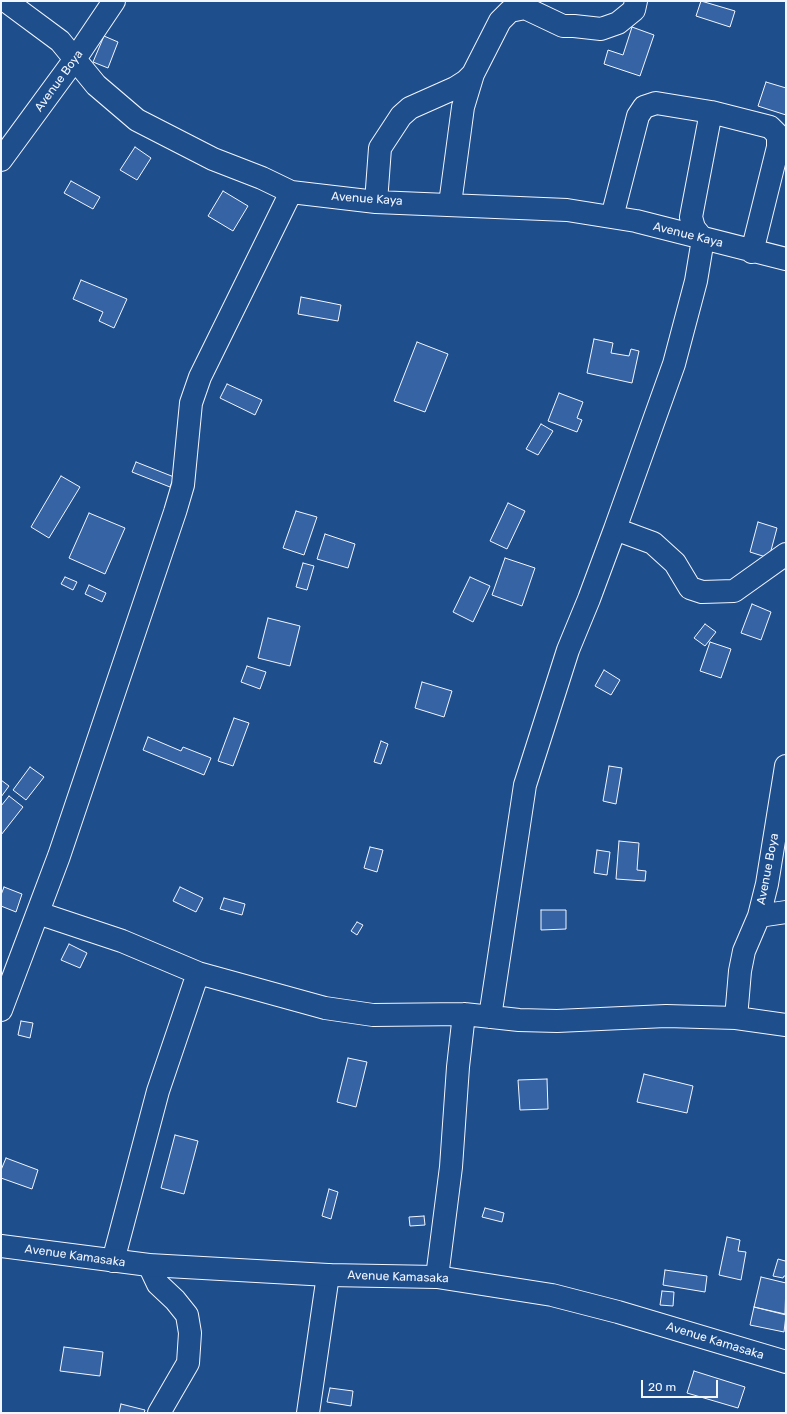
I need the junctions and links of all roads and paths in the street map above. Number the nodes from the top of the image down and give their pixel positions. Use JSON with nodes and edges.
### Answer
{"nodes":[{"id":1,"x":6,"y":1,"type":"edge"},
{"id":2,"x":114,"y":1,"type":"edge"},
{"id":3,"x":636,"y":1,"type":"edge"},
{"id":4,"x":75,"y":59,"type":"junction"},
{"id":5,"x":473,"y":74,"type":"junction"},
{"id":6,"x":711,"y":112,"type":"junction"},
{"id":7,"x":1,"y":160,"type":"edge"},
{"id":8,"x":291,"y":192,"type":"junction"},
{"id":9,"x":376,"y":202,"type":"junction"},
{"id":10,"x":450,"y":204,"type":"junction"},
{"id":11,"x":612,"y":217,"type":"junction"},
{"id":12,"x":703,"y":239,"type":"junction"},
{"id":13,"x":728,"y":245,"type":"junction"},
{"id":14,"x":752,"y":252,"type":"junction"},
{"id":15,"x":786,"y":259,"type":"edge"},
{"id":16,"x":696,"y":281,"type":"junction"},
{"id":17,"x":614,"y":529,"type":"junction"},
{"id":18,"x":786,"y":554,"type":"edge"},
{"id":19,"x":786,"y":766,"type":"edge"},
{"id":20,"x":786,"y":912,"type":"edge"},
{"id":21,"x":38,"y":913,"type":"junction"},
{"id":22,"x":759,"y":916,"type":"junction"},
{"id":23,"x":198,"y":973,"type":"junction"},
{"id":24,"x":1,"y":1010,"type":"edge"},
{"id":25,"x":464,"y":1014,"type":"junction"},
{"id":26,"x":490,"y":1017,"type":"junction"},
{"id":27,"x":736,"y":1018,"type":"junction"},
{"id":28,"x":786,"y":1025,"type":"edge"},
{"id":29,"x":1,"y":1246,"type":"edge"},
{"id":30,"x":113,"y":1261,"type":"junction"},
{"id":31,"x":149,"y":1265,"type":"junction"},
{"id":32,"x":328,"y":1275,"type":"junction"},
{"id":33,"x":437,"y":1277,"type":"junction"},
{"id":34,"x":786,"y":1362,"type":"edge"},
{"id":35,"x":159,"y":1413,"type":"edge"},
{"id":36,"x":308,"y":1413,"type":"edge"}],
"edges":[{"from":1,"to":4,"type":"street","name":"Avenue Kaya"},
{"from":2,"to":4,"type":"street","name":"Avenue Boya"},
{"from":3,"to":5,"type":"street"},
{"from":4,"to":7,"type":"street","name":"Avenue Boya"},
{"from":4,"to":8,"type":"street","name":"Avenue Kaya"},
{"from":5,"to":9,"type":"street"},
{"from":5,"to":10,"type":"street"},
{"from":6,"to":11,"type":"street"},
{"from":6,"to":12,"type":"street"},
{"from":6,"to":14,"type":"street"},
{"from":8,"to":9,"type":"street","name":"Avenue Kaya"},
{"from":8,"to":21,"type":"street"},
{"from":9,"to":10,"type":"street","name":"Avenue Kaya"},
{"from":10,"to":11,"type":"street","name":"Avenue Kaya"},
{"from":11,"to":12,"type":"street","name":"Avenue Kaya"},
{"from":12,"to":13,"type":"street","name":"Avenue Kaya"},
{"from":12,"to":16,"type":"street"},
{"from":13,"to":14,"type":"street","name":"Avenue Kaya"},
{"from":13,"to":16,"type":"street"},
{"from":14,"to":15,"type":"street","name":"Avenue Kaya"},
{"from":16,"to":17,"type":"street"},
{"from":17,"to":18,"type":"street"},
{"from":17,"to":26,"type":"street"},
{"from":19,"to":22,"type":"street","name":"Avenue Boya"},
{"from":20,"to":22,"type":"street"},
{"from":21,"to":23,"type":"street"},
{"from":21,"to":24,"type":"street"},
{"from":22,"to":27,"type":"street","name":"Avenue Boya"},
{"from":23,"to":25,"type":"street"},
{"from":23,"to":30,"type":"street"},
{"from":25,"to":26,"type":"street"},
{"from":25,"to":33,"type":"street"},
{"from":26,"to":27,"type":"street"},
{"from":27,"to":28,"type":"street"},
{"from":29,"to":30,"type":"street","name":"Avenue Kamasaka"},
{"from":30,"to":31,"type":"street","name":"Avenue Kamasaka"},
{"from":31,"to":32,"type":"street","name":"Avenue Kamasaka"},
{"from":31,"to":35,"type":"street"},
{"from":32,"to":33,"type":"street","name":"Avenue Kamasaka"},
{"from":32,"to":36,"type":"street"},
{"from":33,"to":34,"type":"street","name":"Avenue Kamasaka"}]}
